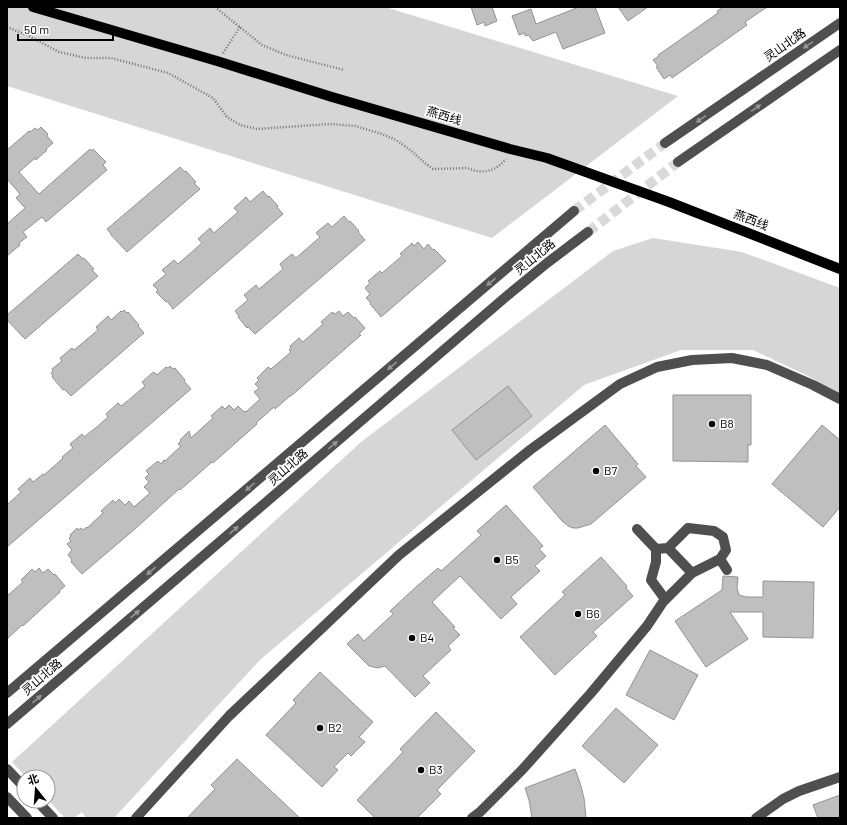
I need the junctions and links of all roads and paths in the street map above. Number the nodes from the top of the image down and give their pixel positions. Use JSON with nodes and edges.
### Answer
{"nodes":[{"id":1,"x":33,"y":7,"type":"edge"},
{"id":2,"x":215,"y":7,"type":"edge"},
{"id":3,"x":840,"y":23,"type":"edge"},
{"id":4,"x":7,"y":27,"type":"edge"},
{"id":5,"x":240,"y":27,"type":"junction"},
{"id":6,"x":840,"y":50,"type":"edge"},
{"id":7,"x":217,"y":61,"type":"junction"},
{"id":8,"x":344,"y":70,"type":"dead end"},
{"id":9,"x":665,"y":143,"type":"tunnel mouth"},
{"id":10,"x":510,"y":149,"type":"junction"},
{"id":11,"x":678,"y":162,"type":"tunnel mouth"},
{"id":12,"x":574,"y":211,"type":"tunnel mouth"},
{"id":13,"x":588,"y":232,"type":"tunnel mouth"},
{"id":14,"x":840,"y":269,"type":"edge"},
{"id":15,"x":840,"y":400,"type":"edge"},
{"id":16,"x":637,"y":529,"type":"dead end"},
{"id":17,"x":668,"y":548,"type":"junction"},
{"id":18,"x":656,"y":549,"type":"junction"},
{"id":19,"x":720,"y":558,"type":"junction"},
{"id":20,"x":727,"y":570,"type":"dead end"},
{"id":21,"x":692,"y":573,"type":"junction"},
{"id":22,"x":665,"y":599,"type":"junction"},
{"id":23,"x":7,"y":693,"type":"edge"},
{"id":24,"x":7,"y":724,"type":"edge"},
{"id":25,"x":7,"y":769,"type":"edge"},
{"id":26,"x":840,"y":777,"type":"edge"},
{"id":27,"x":16,"y":779,"type":"edge"},
{"id":28,"x":7,"y":797,"type":"edge"},
{"id":29,"x":45,"y":809,"type":"edge"},
{"id":30,"x":27,"y":818,"type":"edge"},
{"id":31,"x":53,"y":818,"type":"edge"},
{"id":32,"x":136,"y":818,"type":"edge"},
{"id":33,"x":472,"y":818,"type":"edge"},
{"id":34,"x":756,"y":818,"type":"edge"}],
"edges":[{"from":1,"to":7,"type":"main road","name":"燕西线"},
{"from":2,"to":5,"type":"path"},
{"from":3,"to":9,"type":"street","name":"灵山北路","one_way":true},
{"from":4,"to":10,"type":"path"},
{"from":5,"to":7,"type":"path"},
{"from":5,"to":8,"type":"path"},
{"from":11,"to":6,"type":"street","one_way":true},
{"from":7,"to":10,"type":"main road","name":"燕西线"},
{"from":10,"to":14,"type":"main road","name":"燕西线"},
{"from":12,"to":23,"type":"street","name":"灵山北路","one_way":true},
{"from":24,"to":13,"type":"street","name":"灵山北路","one_way":true},
{"from":15,"to":32,"type":"street"},
{"from":16,"to":18,"type":"street"},
{"from":17,"to":18,"type":"street"},
{"from":17,"to":19,"type":"street"},
{"from":17,"to":21,"type":"street"},
{"from":18,"to":22,"type":"street"},
{"from":19,"to":20,"type":"street"},
{"from":19,"to":21,"type":"street"},
{"from":21,"to":22,"type":"street"},
{"from":22,"to":33,"type":"street"},
{"from":25,"to":27,"type":"street"},
{"from":26,"to":34,"type":"street"},
{"from":28,"to":30,"type":"street"},
{"from":29,"to":31,"type":"street"}]}
